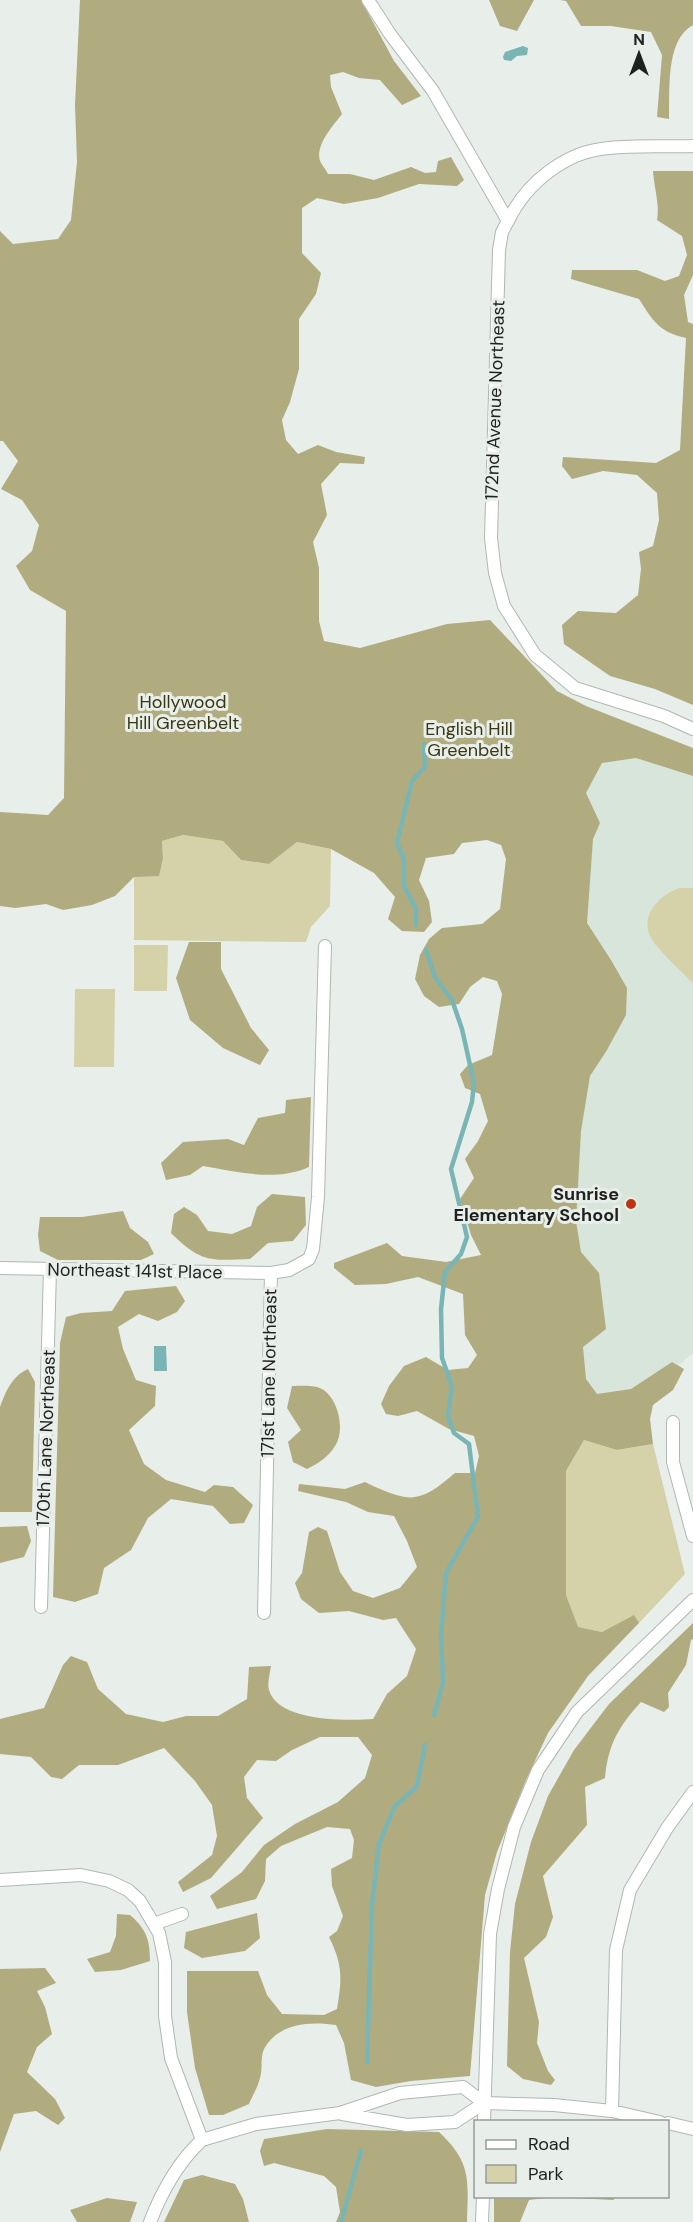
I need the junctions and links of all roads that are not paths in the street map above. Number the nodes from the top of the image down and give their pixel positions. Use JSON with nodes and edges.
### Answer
{"nodes":[{"id":1,"x":368,"y":0,"type":"edge"},
{"id":2,"x":693,"y":147,"type":"edge"},
{"id":3,"x":508,"y":221,"type":"junction"},
{"id":4,"x":693,"y":729,"type":"edge"},
{"id":5,"x":324,"y":946,"type":"dead end"},
{"id":6,"x":0,"y":1268,"type":"edge"},
{"id":7,"x":50,"y":1269,"type":"junction"},
{"id":8,"x":271,"y":1273,"type":"junction"},
{"id":9,"x":673,"y":1422,"type":"dead end"},
{"id":10,"x":693,"y":1536,"type":"edge"},
{"id":11,"x":693,"y":1600,"type":"edge"},
{"id":12,"x":41,"y":1607,"type":"dead end"},
{"id":13,"x":264,"y":1613,"type":"dead end"},
{"id":14,"x":693,"y":1792,"type":"edge"},
{"id":15,"x":0,"y":1881,"type":"edge"},
{"id":16,"x":182,"y":1914,"type":"dead end"},
{"id":17,"x":154,"y":1924,"type":"junction"},
{"id":18,"x":484,"y":2103,"type":"junction"},
{"id":19,"x":612,"y":2111,"type":"junction"},
{"id":20,"x":340,"y":2113,"type":"junction"},
{"id":21,"x":484,"y":2120,"type":"edge"},
{"id":22,"x":655,"y":2120,"type":"edge"},
{"id":23,"x":669,"y":2123,"type":"edge"},
{"id":24,"x":693,"y":2128,"type":"edge"},
{"id":25,"x":202,"y":2140,"type":"junction"},
{"id":26,"x":483,"y":2198,"type":"edge"},
{"id":27,"x":150,"y":2222,"type":"edge"},
{"id":28,"x":482,"y":2222,"type":"edge"}],
"edges":[{"from":1,"to":3,"type":"street"},
{"from":2,"to":3,"type":"street","name":"172nd Avenue Northeast"},
{"from":3,"to":4,"type":"street","name":"172nd Avenue Northeast"},
{"from":5,"to":8,"type":"street","name":"171st Lane Northeast"},
{"from":6,"to":7,"type":"street","name":"Northeast 141st Place"},
{"from":7,"to":8,"type":"street","name":"Northeast 141st Place"},
{"from":7,"to":12,"type":"street","name":"170th Lane Northeast"},
{"from":8,"to":13,"type":"street","name":"171st Lane Northeast"},
{"from":9,"to":10,"type":"street"},
{"from":11,"to":18,"type":"street"},
{"from":14,"to":19,"type":"street"},
{"from":15,"to":17,"type":"street"},
{"from":16,"to":17,"type":"street"},
{"from":17,"to":25,"type":"street"},
{"from":18,"to":19,"type":"street"},
{"from":18,"to":20,"type":"street"},
{"from":18,"to":20,"type":"street"},
{"from":18,"to":21,"type":"street"},
{"from":19,"to":22,"type":"street"},
{"from":20,"to":25,"type":"street"},
{"from":23,"to":24,"type":"street"},
{"from":25,"to":27,"type":"street"},
{"from":26,"to":28,"type":"street"}]}
